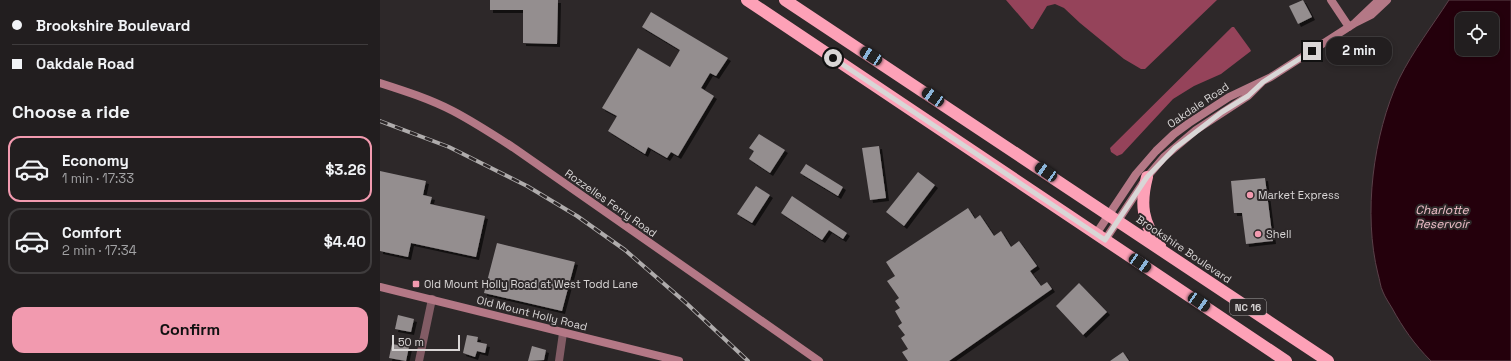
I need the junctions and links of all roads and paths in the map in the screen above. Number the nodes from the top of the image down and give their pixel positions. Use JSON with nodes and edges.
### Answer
{"nodes":[{"id":1,"x":747,"y":0,"type":"edge"},
{"id":2,"x":785,"y":0,"type":"edge"},
{"id":3,"x":1331,"y":0,"type":"edge"},
{"id":4,"x":1379,"y":0,"type":"edge"},
{"id":5,"x":1387,"y":0,"type":"edge"},
{"id":6,"x":1352,"y":25,"type":"junction"},
{"id":7,"x":1263,"y":82,"type":"junction"},
{"id":8,"x":380,"y":83,"type":"edge"},
{"id":9,"x":1147,"y":177,"type":"junction"},
{"id":10,"x":1113,"y":217,"type":"junction"},
{"id":11,"x":1101,"y":237,"type":"junction"},
{"id":12,"x":1167,"y":253,"type":"junction"},
{"id":13,"x":380,"y":287,"type":"edge"},
{"id":14,"x":432,"y":299,"type":"junction"},
{"id":15,"x":563,"y":333,"type":"junction"},
{"id":16,"x":419,"y":361,"type":"edge"},
{"id":17,"x":559,"y":361,"type":"edge"},
{"id":18,"x":679,"y":361,"type":"edge"},
{"id":19,"x":819,"y":361,"type":"edge"},
{"id":20,"x":1286,"y":361,"type":"edge"},
{"id":21,"x":1328,"y":361,"type":"edge"}],
"edges":[{"from":1,"to":11,"type":"highway","number":"NC 16"},
{"from":2,"to":10,"type":"highway","name":"Brookshire Boulevard","number":"NC 16"},
{"from":3,"to":6,"type":"street"},
{"from":4,"to":6,"type":"street","name":"Oakdale Road"},
{"from":5,"to":6,"type":"street","name":"Oakdale Road"},
{"from":6,"to":7,"type":"street","name":"Oakdale Road"},
{"from":7,"to":9,"type":"street","name":"Oakdale Road"},
{"from":7,"to":10,"type":"street","name":"Oakdale Road"},
{"from":8,"to":19,"type":"street","name":"Rozzelles Ferry Road"},
{"from":9,"to":10,"type":"street","name":"Oakdale Road"},
{"from":9,"to":12,"type":"highway"},
{"from":10,"to":11,"type":"street","name":"Oakdale Road"},
{"from":10,"to":12,"type":"highway","name":"Brookshire Boulevard","number":"NC 16"},
{"from":11,"to":20,"type":"highway","number":"NC 16"},
{"from":12,"to":21,"type":"highway","name":"Brookshire Boulevard","number":"NC 16"},
{"from":13,"to":14,"type":"street","name":"Old Mount Holly Road"},
{"from":14,"to":15,"type":"street","name":"Old Mount Holly Road"},
{"from":14,"to":16,"type":"street"},
{"from":15,"to":17,"type":"street"},
{"from":15,"to":18,"type":"street","name":"Old Mount Holly Road"}]}
